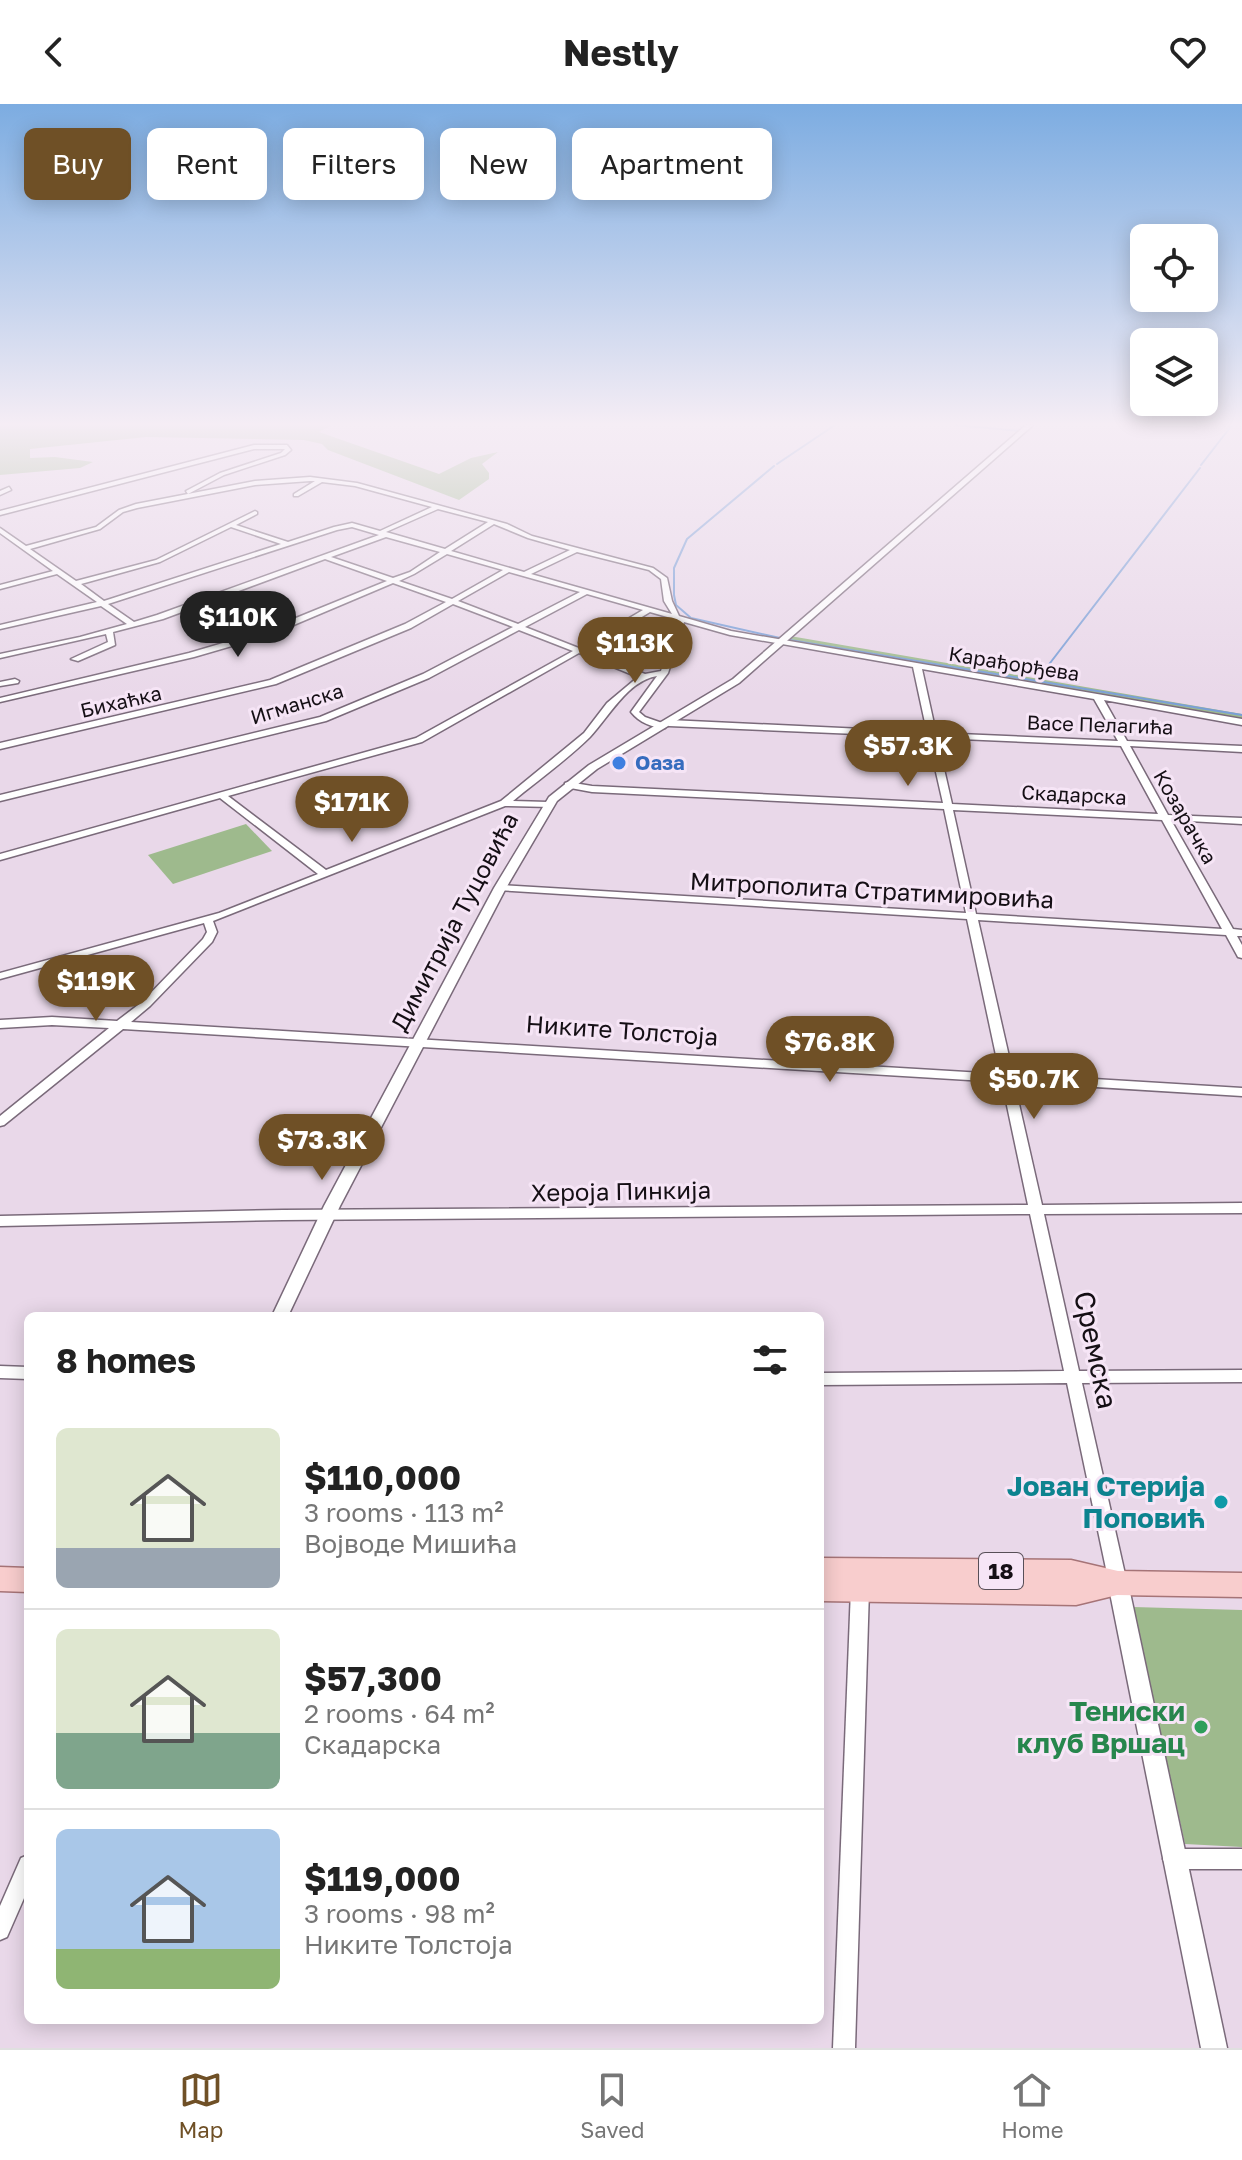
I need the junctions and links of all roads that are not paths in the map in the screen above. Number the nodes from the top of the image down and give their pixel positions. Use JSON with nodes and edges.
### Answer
{"nodes":[{"id":1,"x":117,"y":516,"type":"edge"},
{"id":2,"x":250,"y":516,"type":"edge"},
{"id":3,"x":420,"y":516,"type":"edge"},
{"id":4,"x":467,"y":516,"type":"edge"},
{"id":5,"x":926,"y":516,"type":"edge"},
{"id":6,"x":493,"y":522,"type":"junction"},
{"id":7,"x":231,"y":525,"type":"junction"},
{"id":8,"x":0,"y":530,"type":"edge"},
{"id":9,"x":385,"y":533,"type":"junction"},
{"id":10,"x":288,"y":544,"type":"junction"},
{"id":11,"x":25,"y":548,"type":"junction"},
{"id":12,"x":577,"y":549,"type":"junction"},
{"id":13,"x":448,"y":551,"type":"junction"},
{"id":14,"x":327,"y":558,"type":"junction"},
{"id":15,"x":510,"y":569,"type":"junction"},
{"id":16,"x":58,"y":572,"type":"junction"},
{"id":17,"x":526,"y":574,"type":"junction"},
{"id":18,"x":392,"y":582,"type":"junction"},
{"id":19,"x":74,"y":584,"type":"junction"},
{"id":20,"x":0,"y":587,"type":"edge"},
{"id":21,"x":586,"y":592,"type":"junction"},
{"id":22,"x":454,"y":602,"type":"junction"},
{"id":23,"x":101,"y":604,"type":"junction"},
{"id":24,"x":670,"y":607,"type":"junction"},
{"id":25,"x":643,"y":610,"type":"junction"},
{"id":26,"x":662,"y":613,"type":"junction"},
{"id":27,"x":681,"y":619,"type":"junction"},
{"id":28,"x":133,"y":625,"type":"junction"},
{"id":29,"x":0,"y":627,"type":"edge"},
{"id":30,"x":519,"y":628,"type":"junction"},
{"id":31,"x":109,"y":632,"type":"junction"},
{"id":32,"x":593,"y":643,"type":"dead end"},
{"id":33,"x":780,"y":643,"type":"junction"},
{"id":34,"x":578,"y":651,"type":"junction"},
{"id":35,"x":0,"y":656,"type":"edge"},
{"id":36,"x":75,"y":659,"type":"dead end"},
{"id":37,"x":917,"y":666,"type":"junction"},
{"id":38,"x":664,"y":673,"type":"junction"},
{"id":39,"x":644,"y":676,"type":"junction"},
{"id":40,"x":15,"y":681,"type":"dead end"},
{"id":41,"x":0,"y":684,"type":"edge"},
{"id":42,"x":1097,"y":696,"type":"junction"},
{"id":43,"x":0,"y":700,"type":"edge"},
{"id":44,"x":613,"y":711,"type":"junction"},
{"id":45,"x":635,"y":712,"type":"junction"},
{"id":46,"x":1242,"y":722,"type":"edge"},
{"id":47,"x":665,"y":724,"type":"junction"},
{"id":48,"x":934,"y":736,"type":"junction"},
{"id":49,"x":1122,"y":743,"type":"junction"},
{"id":50,"x":0,"y":746,"type":"edge"},
{"id":51,"x":1242,"y":749,"type":"edge"},
{"id":52,"x":568,"y":785,"type":"junction"},
{"id":53,"x":221,"y":795,"type":"junction"},
{"id":54,"x":0,"y":798,"type":"edge"},
{"id":55,"x":508,"y":803,"type":"junction"},
{"id":56,"x":548,"y":805,"type":"junction"},
{"id":57,"x":949,"y":807,"type":"junction"},
{"id":58,"x":1165,"y":817,"type":"junction"},
{"id":59,"x":1242,"y":821,"type":"edge"},
{"id":60,"x":0,"y":857,"type":"edge"},
{"id":61,"x":325,"y":874,"type":"junction"},
{"id":62,"x":500,"y":888,"type":"junction"},
{"id":63,"x":972,"y":917,"type":"junction"},
{"id":64,"x":208,"y":920,"type":"junction"},
{"id":65,"x":1229,"y":932,"type":"junction"},
{"id":66,"x":1242,"y":933,"type":"edge"},
{"id":67,"x":1242,"y":955,"type":"edge"},
{"id":68,"x":0,"y":976,"type":"edge"},
{"id":69,"x":0,"y":1024,"type":"edge"},
{"id":70,"x":122,"y":1025,"type":"junction"},
{"id":71,"x":421,"y":1041,"type":"junction"},
{"id":72,"x":1006,"y":1077,"type":"junction"},
{"id":73,"x":1242,"y":1092,"type":"edge"},
{"id":74,"x":0,"y":1122,"type":"edge"},
{"id":75,"x":1242,"y":1208,"type":"edge"},
{"id":76,"x":1035,"y":1211,"type":"junction"},
{"id":77,"x":327,"y":1216,"type":"junction"},
{"id":78,"x":0,"y":1221,"type":"edge"},
{"id":79,"x":282,"y":1312,"type":"edge"},
{"id":80,"x":0,"y":1372,"type":"edge"},
{"id":81,"x":24,"y":1373,"type":"edge"},
{"id":82,"x":1242,"y":1376,"type":"edge"},
{"id":83,"x":1071,"y":1378,"type":"junction"},
{"id":84,"x":824,"y":1379,"type":"edge"},
{"id":85,"x":824,"y":1570,"type":"edge"},
{"id":86,"x":0,"y":1579,"type":"edge"},
{"id":87,"x":24,"y":1580,"type":"edge"},
{"id":88,"x":1118,"y":1583,"type":"junction"},
{"id":89,"x":1242,"y":1585,"type":"edge"},
{"id":90,"x":824,"y":1589,"type":"edge"},
{"id":91,"x":860,"y":1589,"type":"junction"},
{"id":92,"x":1173,"y":1859,"type":"junction"},
{"id":93,"x":1242,"y":1859,"type":"edge"},
{"id":94,"x":24,"y":1874,"type":"edge"},
{"id":95,"x":0,"y":1930,"type":"edge"},
{"id":96,"x":844,"y":2048,"type":"edge"},
{"id":97,"x":1214,"y":2048,"type":"edge"}],
"edges":[{"from":1,"to":11,"type":"street"},
{"from":2,"to":7,"type":"street"},
{"from":3,"to":9,"type":"street"},
{"from":4,"to":6,"type":"street"},
{"from":5,"to":33,"type":"street","name":"Димитрија Туцовића"},
{"from":6,"to":12,"type":"street"},
{"from":6,"to":13,"type":"street"},
{"from":7,"to":10,"type":"street"},
{"from":7,"to":19,"type":"street"},
{"from":8,"to":11,"type":"street"},
{"from":9,"to":10,"type":"street"},
{"from":9,"to":13,"type":"street"},
{"from":9,"to":14,"type":"street"},
{"from":10,"to":23,"type":"street"},
{"from":11,"to":16,"type":"street"},
{"from":12,"to":17,"type":"street"},
{"from":12,"to":24,"type":"street"},
{"from":13,"to":15,"type":"street"},
{"from":13,"to":18,"type":"street"},
{"from":14,"to":18,"type":"street"},
{"from":14,"to":28,"type":"street"},
{"from":15,"to":17,"type":"street"},
{"from":15,"to":22,"type":"street","name":"Бихаћка"},
{"from":16,"to":19,"type":"street"},
{"from":16,"to":20,"type":"street"},
{"from":17,"to":21,"type":"street"},
{"from":18,"to":22,"type":"street"},
{"from":18,"to":43,"type":"street"},
{"from":19,"to":23,"type":"street"},
{"from":21,"to":25,"type":"street"},
{"from":21,"to":30,"type":"street","name":"Игманска"},
{"from":22,"to":30,"type":"street"},
{"from":22,"to":50,"type":"street","name":"Бихаћка"},
{"from":23,"to":28,"type":"street"},
{"from":23,"to":29,"type":"street"},
{"from":24,"to":26,"type":"street"},
{"from":24,"to":27,"type":"street"},
{"from":25,"to":26,"type":"street"},
{"from":25,"to":32,"type":"street"},
{"from":26,"to":27,"type":"street","name":"Карађорђева"},
{"from":27,"to":33,"type":"street","name":"Карађорђева"},
{"from":27,"to":38,"type":"street"},
{"from":28,"to":31,"type":"street"},
{"from":30,"to":34,"type":"street"},
{"from":30,"to":54,"type":"street","name":"Игманска"},
{"from":31,"to":35,"type":"street"},
{"from":31,"to":36,"type":"street"},
{"from":33,"to":37,"type":"street","name":"Карађорђева"},
{"from":33,"to":47,"type":"street","name":"Димитрија Туцовића"},
{"from":34,"to":39,"type":"street"},
{"from":34,"to":53,"type":"street"},
{"from":37,"to":42,"type":"street","name":"Карађорђева"},
{"from":37,"to":48,"type":"street","name":"Сремска"},
{"from":38,"to":39,"type":"street"},
{"from":38,"to":45,"type":"street"},
{"from":39,"to":44,"type":"street"},
{"from":40,"to":41,"type":"street"},
{"from":42,"to":46,"type":"street","name":"Карађорђева"},
{"from":42,"to":49,"type":"street","name":"Козарачка"},
{"from":44,"to":45,"type":"street"},
{"from":44,"to":55,"type":"street"},
{"from":45,"to":47,"type":"street"},
{"from":47,"to":48,"type":"street","name":"Васе Пелагића"},
{"from":47,"to":52,"type":"street","name":"Димитрија Туцовића"},
{"from":48,"to":49,"type":"street","name":"Васе Пелагића"},
{"from":48,"to":57,"type":"street","name":"Сремска"},
{"from":49,"to":51,"type":"street","name":"Васе Пелагића"},
{"from":49,"to":58,"type":"street","name":"Козарачка"},
{"from":52,"to":56,"type":"street","name":"Димитрија Туцовића"},
{"from":52,"to":57,"type":"street","name":"Скадарска"},
{"from":53,"to":60,"type":"street"},
{"from":53,"to":61,"type":"street"},
{"from":55,"to":56,"type":"street"},
{"from":55,"to":61,"type":"street"},
{"from":56,"to":62,"type":"street","name":"Димитрија Туцовића"},
{"from":57,"to":58,"type":"street","name":"Скадарска"},
{"from":57,"to":63,"type":"street","name":"Сремска"},
{"from":58,"to":59,"type":"street","name":"Скадарска"},
{"from":58,"to":65,"type":"street","name":"Козарачка"},
{"from":61,"to":64,"type":"street"},
{"from":62,"to":63,"type":"street","name":"Митрополита Стратимировића"},
{"from":62,"to":71,"type":"street","name":"Димитрија Туцовића"},
{"from":63,"to":65,"type":"street","name":"Митрополита Стратимировића"},
{"from":63,"to":72,"type":"street","name":"Сремска"},
{"from":64,"to":68,"type":"street"},
{"from":64,"to":70,"type":"street"},
{"from":65,"to":66,"type":"street","name":"Митрополита Стратимировића"},
{"from":65,"to":67,"type":"street","name":"Козарачка"},
{"from":69,"to":70,"type":"street","name":"Никите Толстоја"},
{"from":70,"to":71,"type":"street","name":"Никите Толстоја"},
{"from":70,"to":74,"type":"street"},
{"from":71,"to":72,"type":"street","name":"Никите Толстоја"},
{"from":71,"to":77,"type":"street","name":"Димитрија Туцовића"},
{"from":72,"to":73,"type":"street","name":"Никите Толстоја"},
{"from":72,"to":76,"type":"street","name":"Сремска"},
{"from":75,"to":76,"type":"street","name":"Хероја Пинкија"},
{"from":76,"to":77,"type":"street","name":"Хероја Пинкија"},
{"from":76,"to":83,"type":"street","name":"Сремска"},
{"from":77,"to":78,"type":"street","name":"Хероја Пинкија"},
{"from":77,"to":79,"type":"street","name":"Димитрија Туцовића"},
{"from":80,"to":81,"type":"street"},
{"from":82,"to":83,"type":"street"},
{"from":83,"to":84,"type":"street"},
{"from":83,"to":88,"type":"street","name":"Сремска"},
{"from":85,"to":88,"type":"main road","number":"18"},
{"from":86,"to":87,"type":"main road"},
{"from":88,"to":89,"type":"main road","number":"18"},
{"from":88,"to":91,"type":"main road","number":"18"},
{"from":88,"to":92,"type":"street","name":"Сремска"},
{"from":90,"to":91,"type":"main road","number":"18"},
{"from":91,"to":96,"type":"street"},
{"from":92,"to":93,"type":"street"},
{"from":92,"to":97,"type":"street","name":"Сремска"},
{"from":94,"to":95,"type":"street"}]}
